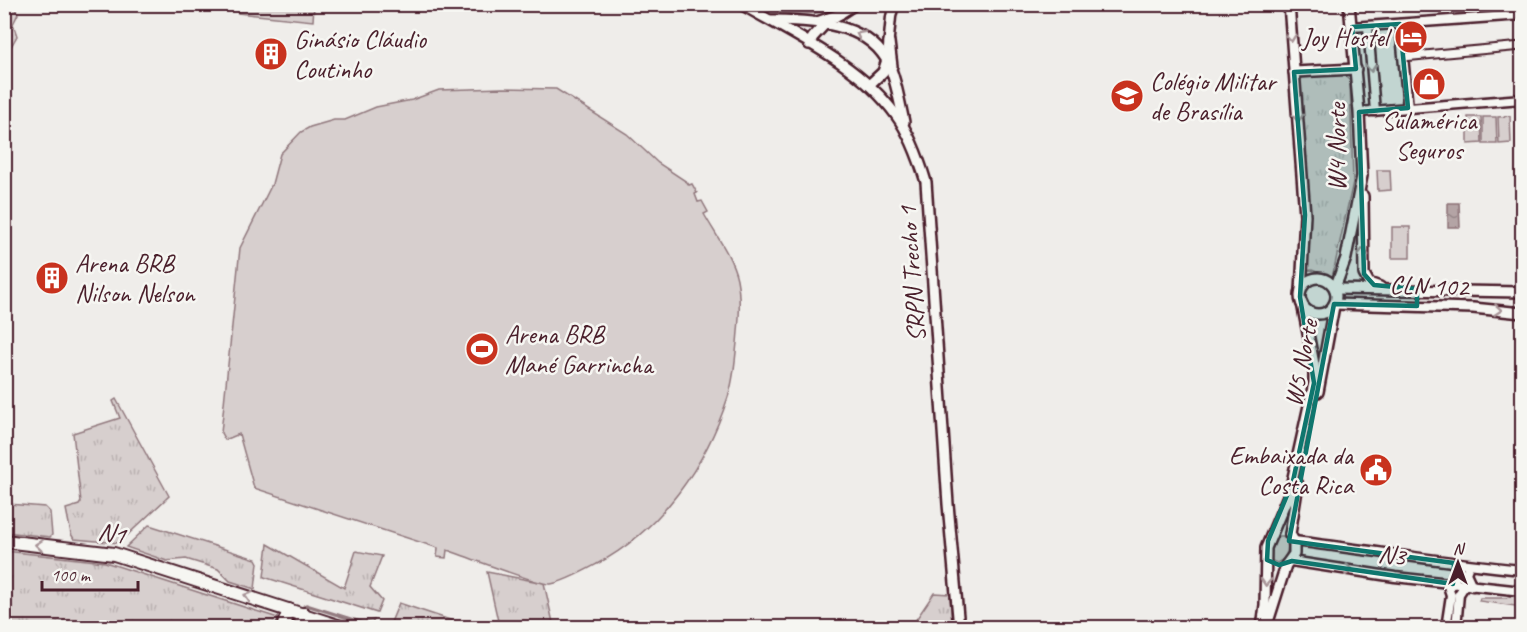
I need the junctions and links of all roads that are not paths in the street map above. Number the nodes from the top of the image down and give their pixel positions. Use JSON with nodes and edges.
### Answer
{"nodes":[{"id":1,"x":741,"y":4,"type":"edge"},
{"id":2,"x":856,"y":4,"type":"edge"},
{"id":3,"x":894,"y":4,"type":"edge"},
{"id":4,"x":1289,"y":4,"type":"edge"},
{"id":5,"x":1349,"y":4,"type":"edge"},
{"id":6,"x":840,"y":14,"type":"junction"},
{"id":7,"x":1522,"y":15,"type":"edge"},
{"id":8,"x":768,"y":20,"type":"junction"},
{"id":9,"x":809,"y":23,"type":"junction"},
{"id":10,"x":825,"y":24,"type":"junction"},
{"id":11,"x":1400,"y":24,"type":"junction"},
{"id":12,"x":1352,"y":27,"type":"junction"},
{"id":13,"x":1368,"y":27,"type":"junction"},
{"id":14,"x":889,"y":42,"type":"junction"},
{"id":15,"x":809,"y":44,"type":"junction"},
{"id":16,"x":1522,"y":46,"type":"edge"},
{"id":17,"x":1403,"y":57,"type":"junction"},
{"id":18,"x":887,"y":60,"type":"junction"},
{"id":19,"x":1356,"y":69,"type":"junction"},
{"id":20,"x":1294,"y":72,"type":"junction"},
{"id":21,"x":892,"y":78,"type":"junction"},
{"id":22,"x":869,"y":85,"type":"junction"},
{"id":23,"x":1522,"y":99,"type":"edge"},
{"id":24,"x":1408,"y":108,"type":"junction"},
{"id":25,"x":1375,"y":111,"type":"junction"},
{"id":26,"x":1359,"y":112,"type":"junction"},
{"id":27,"x":907,"y":133,"type":"junction"},
{"id":28,"x":1362,"y":176,"type":"junction"},
{"id":29,"x":1335,"y":288,"type":"junction"},
{"id":30,"x":1394,"y":289,"type":"junction"},
{"id":31,"x":1417,"y":289,"type":"junction"},
{"id":32,"x":1301,"y":291,"type":"junction"},
{"id":33,"x":1522,"y":292,"type":"edge"},
{"id":34,"x":1302,"y":303,"type":"junction"},
{"id":35,"x":1334,"y":305,"type":"junction"},
{"id":36,"x":1417,"y":306,"type":"junction"},
{"id":37,"x":1522,"y":313,"type":"edge"},
{"id":38,"x":1272,"y":534,"type":"junction"},
{"id":39,"x":1292,"y":537,"type":"junction"},
{"id":40,"x":4,"y":541,"type":"edge"},
{"id":41,"x":1267,"y":560,"type":"junction"},
{"id":42,"x":1288,"y":563,"type":"junction"},
{"id":43,"x":1454,"y":563,"type":"junction"},
{"id":44,"x":1469,"y":565,"type":"junction"},
{"id":45,"x":1522,"y":570,"type":"edge"},
{"id":46,"x":1450,"y":584,"type":"junction"},
{"id":47,"x":1468,"y":585,"type":"junction"},
{"id":48,"x":1522,"y":591,"type":"edge"},
{"id":49,"x":289,"y":610,"type":"junction"},
{"id":50,"x":304,"y":614,"type":"junction"},
{"id":51,"x":284,"y":627,"type":"edge"},
{"id":52,"x":299,"y":627,"type":"edge"},
{"id":53,"x":344,"y":627,"type":"edge"},
{"id":54,"x":959,"y":627,"type":"edge"},
{"id":55,"x":1262,"y":627,"type":"edge"},
{"id":56,"x":1267,"y":627,"type":"edge"},
{"id":57,"x":1446,"y":627,"type":"edge"},
{"id":58,"x":1456,"y":627,"type":"edge"}],
"edges":[{"from":1,"to":8,"type":"main road","name":"SRPN Trecho 1"},
{"from":2,"to":6,"type":"street"},
{"from":3,"to":14,"type":"street"},
{"from":4,"to":20,"type":"main road","one_way":true},
{"from":5,"to":12,"type":"main road","name":"W4 Norte"},
{"from":6,"to":9,"type":"main road"},
{"from":6,"to":10,"type":"street"},
{"from":7,"to":11,"type":"street"},
{"from":8,"to":9,"type":"main road"},
{"from":8,"to":15,"type":"main road","name":"SRPN Trecho 1"},
{"from":9,"to":10,"type":"main road"},
{"from":10,"to":15,"type":"main road"},
{"from":18,"to":10,"type":"main road","one_way":true},
{"from":11,"to":13,"type":"street"},
{"from":11,"to":17,"type":"street"},
{"from":12,"to":13,"type":"street"},
{"from":12,"to":19,"type":"main road","name":"W4 Norte"},
{"from":13,"to":25,"type":"street","one_way":true},
{"from":14,"to":18,"type":"street"},
{"from":14,"to":21,"type":"main road"},
{"from":15,"to":22,"type":"main road","name":"SRPN Trecho 1"},
{"from":16,"to":17,"type":"street"},
{"from":17,"to":24,"type":"street"},
{"from":18,"to":21,"type":"main road"},
{"from":18,"to":22,"type":"main road"},
{"from":19,"to":20,"type":"main road"},
{"from":19,"to":26,"type":"main road","name":"W4 Norte"},
{"from":20,"to":32,"type":"main road","one_way":true},
{"from":21,"to":27,"type":"main road"},
{"from":22,"to":27,"type":"main road","name":"SRPN Trecho 1"},
{"from":23,"to":24,"type":"street"},
{"from":24,"to":25,"type":"street"},
{"from":25,"to":26,"type":"street"},
{"from":26,"to":28,"type":"main road","name":"W4 Norte"},
{"from":27,"to":54,"type":"main road","name":"SRPN Trecho 1"},
{"from":28,"to":29,"type":"main road","name":"W4 Norte"},
{"from":30,"to":28,"type":"main road","one_way":true},
{"from":29,"to":30,"type":"main road","name":"CLN 102"},
{"from":29,"to":32,"type":"main road"},
{"from":29,"to":35,"type":"main road"},
{"from":30,"to":31,"type":"main road","name":"CLN 102"},
{"from":31,"to":33,"type":"main road","name":"CLN 102"},
{"from":31,"to":36,"type":"main road"},
{"from":32,"to":34,"type":"main road"},
{"from":34,"to":35,"type":"main road"},
{"from":34,"to":38,"type":"main road"},
{"from":35,"to":36,"type":"main road","name":"CLN 102"},
{"from":35,"to":39,"type":"main road","name":"W5 Norte"},
{"from":36,"to":37,"type":"main road","name":"CLN 102","one_way":true},
{"from":38,"to":39,"type":"main road"},
{"from":38,"to":41,"type":"main road"},
{"from":39,"to":42,"type":"main road"},
{"from":39,"to":43,"type":"street"},
{"from":49,"to":40,"type":"highway","name":"N1","one_way":true},
{"from":41,"to":42,"type":"main road"},
{"from":41,"to":55,"type":"main road","one_way":true},
{"from":42,"to":46,"type":"street","name":"N3","one_way":true},
{"from":42,"to":56,"type":"main road"},
{"from":43,"to":44,"type":"street"},
{"from":43,"to":46,"type":"street"},
{"from":44,"to":45,"type":"street"},
{"from":44,"to":47,"type":"street"},
{"from":46,"to":47,"type":"street","name":"N3"},
{"from":46,"to":57,"type":"street"},
{"from":47,"to":48,"type":"street","name":"N3"},
{"from":47,"to":58,"type":"street"},
{"from":49,"to":50,"type":"highway","name":"N1"},
{"from":49,"to":51,"type":"highway"},
{"from":50,"to":52,"type":"highway"},
{"from":50,"to":53,"type":"highway","name":"N1"}]}
